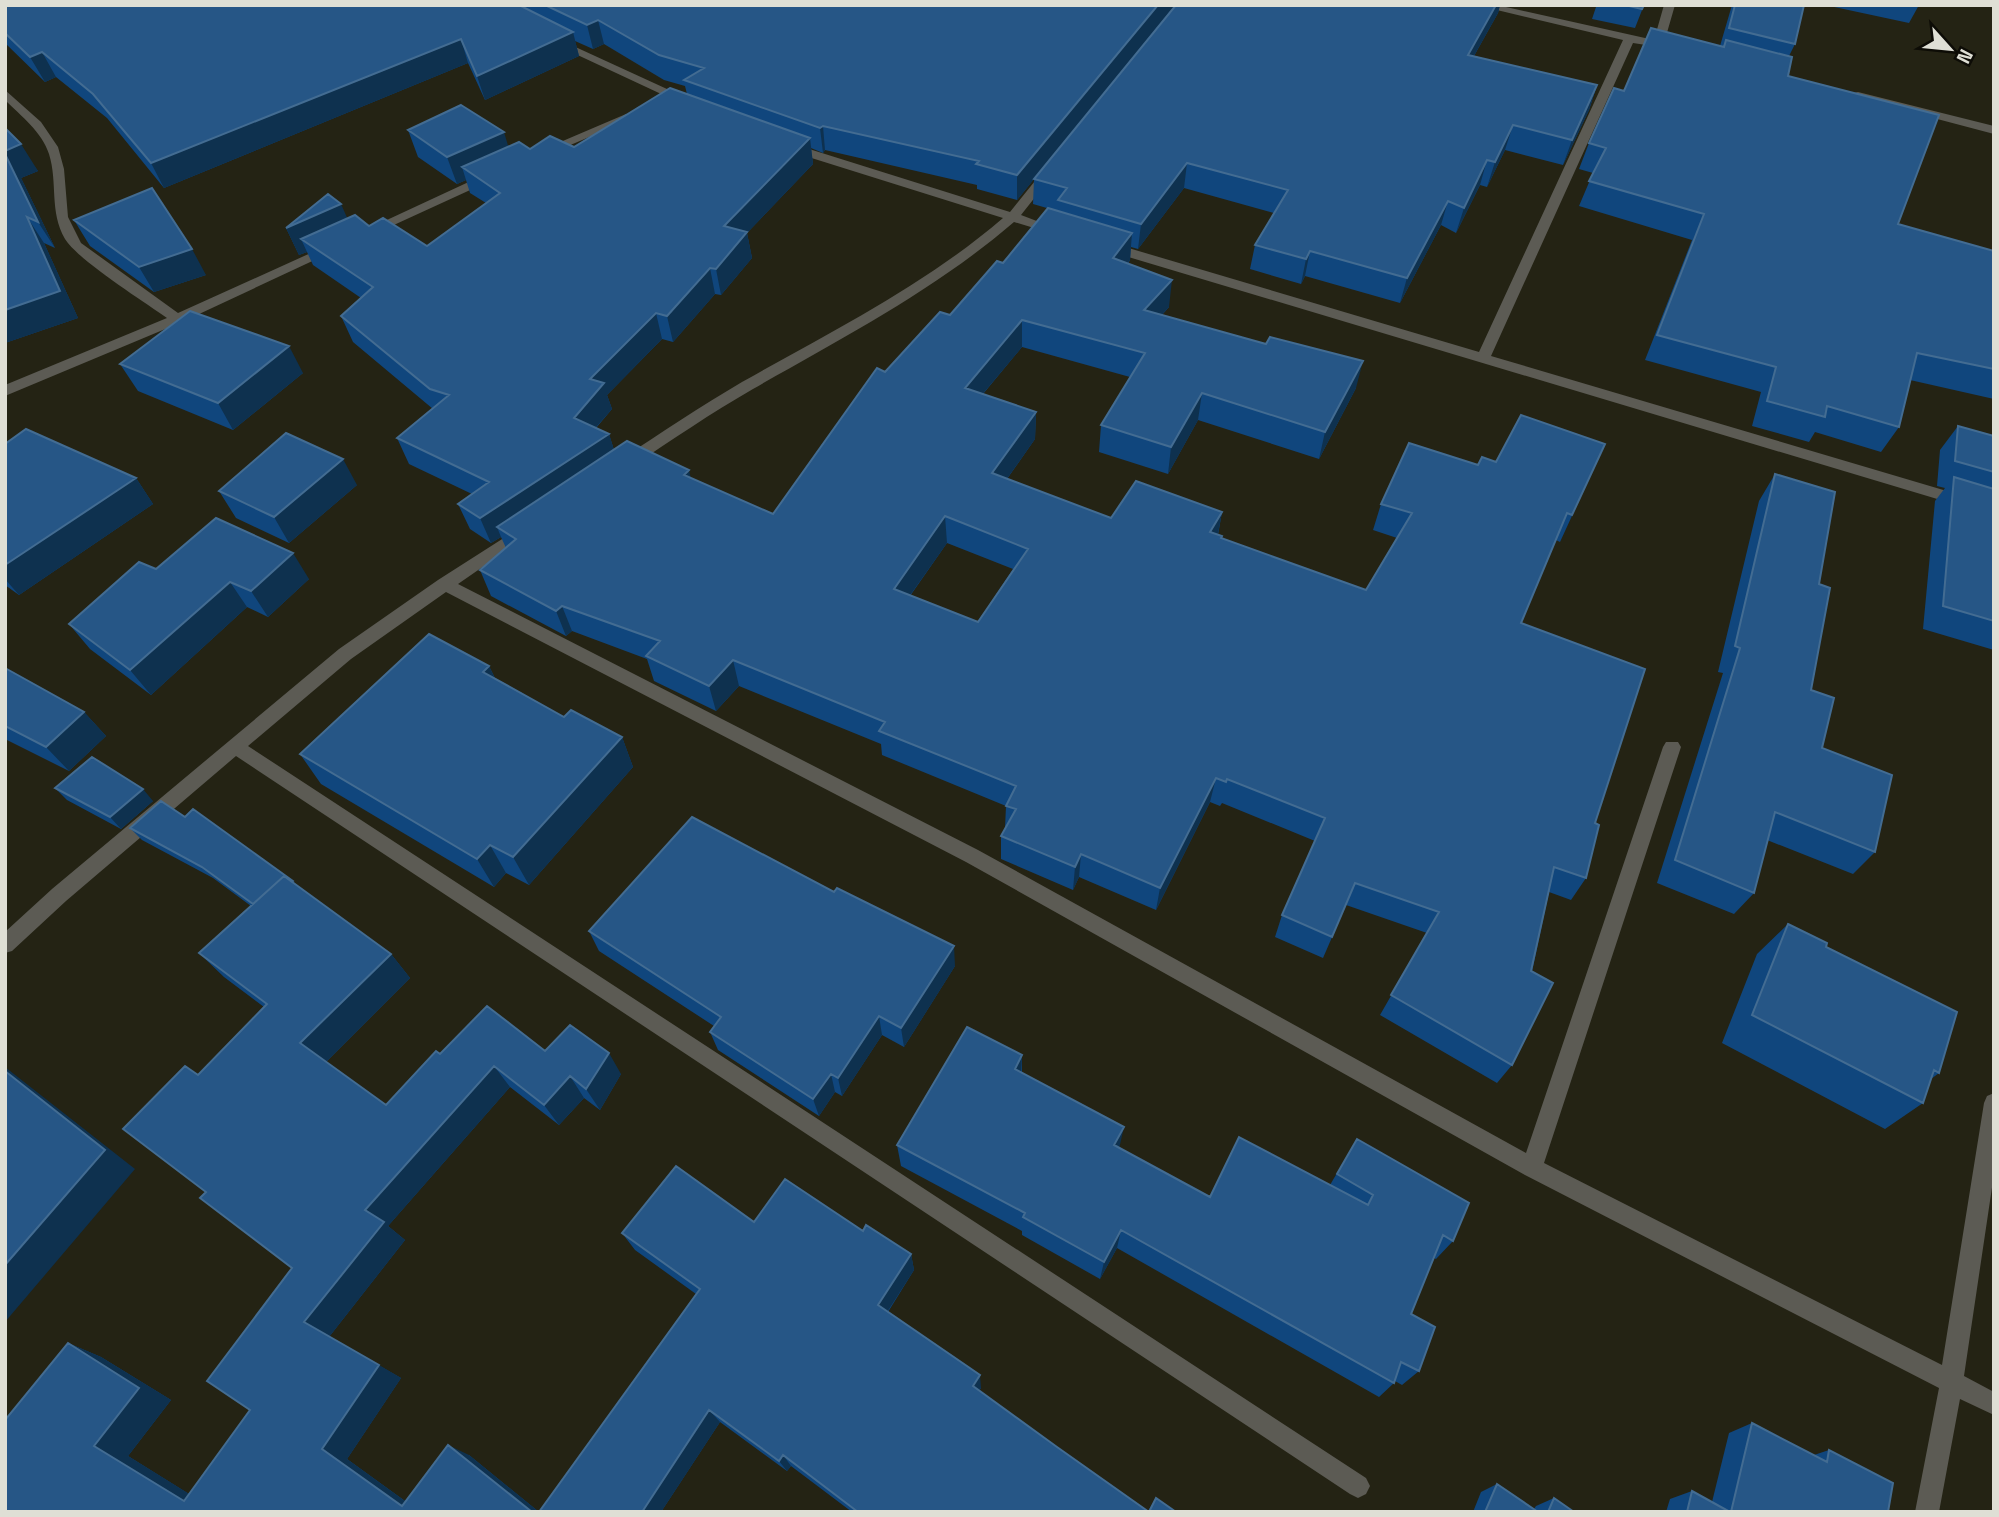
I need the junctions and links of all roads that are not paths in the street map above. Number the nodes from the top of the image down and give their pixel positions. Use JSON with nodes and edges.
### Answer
{"nodes":[{"id":1,"x":1481,"y":5,"type":"edge"},
{"id":2,"x":1670,"y":5,"type":"edge"},
{"id":3,"x":543,"y":34,"type":"edge"},
{"id":4,"x":1630,"y":38,"type":"junction"},
{"id":5,"x":1658,"y":44,"type":"junction"},
{"id":6,"x":1685,"y":51,"type":"edge"},
{"id":7,"x":1848,"y":92,"type":"edge"},
{"id":8,"x":5,"y":93,"type":"edge"},
{"id":9,"x":691,"y":112,"type":"edge"},
{"id":10,"x":641,"y":113,"type":"edge"},
{"id":11,"x":1994,"y":130,"type":"edge"},
{"id":12,"x":775,"y":142,"type":"edge"},
{"id":13,"x":524,"y":160,"type":"edge"},
{"id":14,"x":1055,"y":164,"type":"edge"},
{"id":15,"x":499,"y":172,"type":"edge"},
{"id":16,"x":1012,"y":218,"type":"junction"},
{"id":17,"x":177,"y":319,"type":"junction"},
{"id":18,"x":1482,"y":360,"type":"junction"},
{"id":19,"x":5,"y":391,"type":"edge"},
{"id":20,"x":616,"y":470,"type":"edge"},
{"id":21,"x":1994,"y":511,"type":"edge"},
{"id":22,"x":536,"y":523,"type":"edge"},
{"id":23,"x":444,"y":584,"type":"junction"},
{"id":24,"x":234,"y":746,"type":"junction"},
{"id":25,"x":1672,"y":747,"type":"dead end"},
{"id":26,"x":5,"y":945,"type":"edge"},
{"id":27,"x":1994,"y":1103,"type":"edge"},
{"id":28,"x":1532,"y":1168,"type":"junction"},
{"id":29,"x":1951,"y":1383,"type":"junction"},
{"id":30,"x":1994,"y":1405,"type":"edge"},
{"id":31,"x":1358,"y":1486,"type":"dead end"},
{"id":32,"x":1927,"y":1512,"type":"edge"}],
"edges":[{"from":1,"to":4,"type":"street"},
{"from":2,"to":5,"type":"street"},
{"from":3,"to":9,"type":"street"},
{"from":4,"to":5,"type":"street"},
{"from":4,"to":18,"type":"street"},
{"from":5,"to":6,"type":"street"},
{"from":7,"to":11,"type":"street"},
{"from":8,"to":17,"type":"street"},
{"from":10,"to":13,"type":"street"},
{"from":12,"to":16,"type":"street"},
{"from":14,"to":16,"type":"street"},
{"from":15,"to":17,"type":"street"},
{"from":16,"to":18,"type":"street"},
{"from":16,"to":20,"type":"street"},
{"from":17,"to":19,"type":"street"},
{"from":18,"to":21,"type":"street"},
{"from":22,"to":23,"type":"street"},
{"from":23,"to":24,"type":"street"},
{"from":23,"to":28,"type":"street"},
{"from":24,"to":26,"type":"street"},
{"from":24,"to":31,"type":"street"},
{"from":25,"to":28,"type":"street"},
{"from":27,"to":29,"type":"street"},
{"from":28,"to":29,"type":"street"},
{"from":29,"to":30,"type":"street"},
{"from":29,"to":32,"type":"street"}]}
